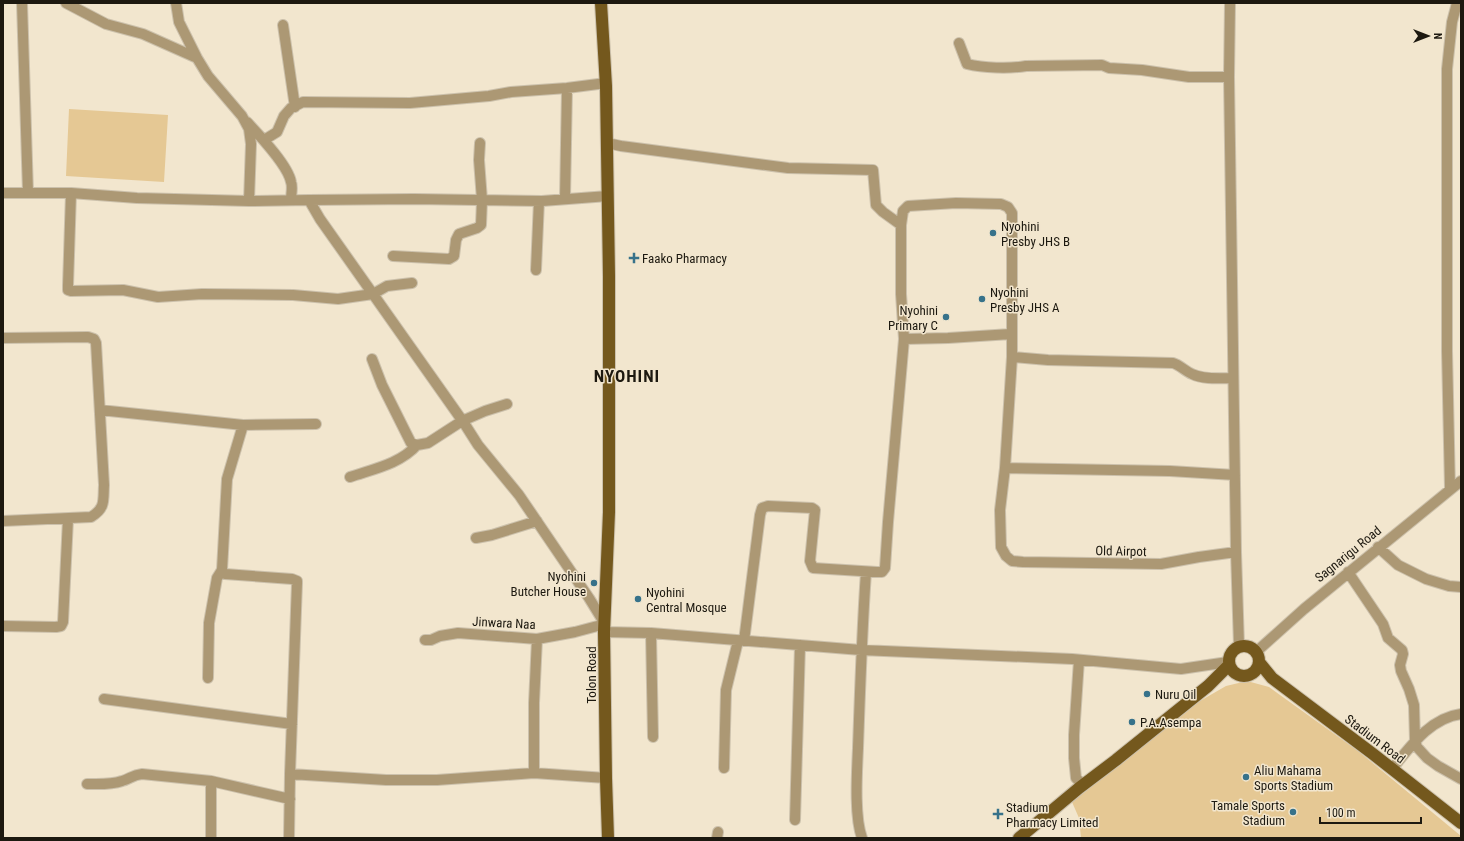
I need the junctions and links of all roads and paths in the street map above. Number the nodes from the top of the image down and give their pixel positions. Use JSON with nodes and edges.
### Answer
{"nodes":[{"id":1,"x":22,"y":3,"type":"edge"},
{"id":2,"x":66,"y":3,"type":"edge"},
{"id":3,"x":176,"y":3,"type":"edge"},
{"id":4,"x":601,"y":3,"type":"edge"},
{"id":5,"x":1230,"y":3,"type":"edge"},
{"id":6,"x":1457,"y":3,"type":"edge"},
{"id":7,"x":283,"y":25,"type":"dead end"},
{"id":8,"x":959,"y":44,"type":"dead end"},
{"id":9,"x":197,"y":58,"type":"junction"},
{"id":10,"x":1229,"y":78,"type":"junction"},
{"id":11,"x":606,"y":83,"type":"junction"},
{"id":12,"x":567,"y":88,"type":"junction"},
{"id":13,"x":295,"y":106,"type":"junction"},
{"id":14,"x":242,"y":116,"type":"junction"},
{"id":15,"x":264,"y":140,"type":"junction"},
{"id":16,"x":480,"y":143,"type":"dead end"},
{"id":17,"x":607,"y":143,"type":"junction"},
{"id":18,"x":3,"y":192,"type":"edge"},
{"id":19,"x":28,"y":193,"type":"junction"},
{"id":20,"x":71,"y":194,"type":"junction"},
{"id":21,"x":608,"y":196,"type":"junction"},
{"id":22,"x":291,"y":200,"type":"junction"},
{"id":23,"x":310,"y":200,"type":"junction"},
{"id":24,"x":482,"y":200,"type":"junction"},
{"id":25,"x":565,"y":200,"type":"junction"},
{"id":26,"x":249,"y":201,"type":"junction"},
{"id":27,"x":540,"y":201,"type":"junction"},
{"id":28,"x":901,"y":225,"type":"junction"},
{"id":29,"x":394,"y":256,"type":"dead end"},
{"id":30,"x":536,"y":270,"type":"dead end"},
{"id":31,"x":412,"y":282,"type":"dead end"},
{"id":32,"x":373,"y":294,"type":"junction"},
{"id":33,"x":1011,"y":334,"type":"junction"},
{"id":34,"x":3,"y":338,"type":"edge"},
{"id":35,"x":904,"y":339,"type":"junction"},
{"id":36,"x":1012,"y":357,"type":"junction"},
{"id":37,"x":372,"y":359,"type":"dead end"},
{"id":38,"x":1233,"y":378,"type":"junction"},
{"id":39,"x":507,"y":404,"type":"dead end"},
{"id":40,"x":100,"y":410,"type":"junction"},
{"id":41,"x":462,"y":421,"type":"junction"},
{"id":42,"x":316,"y":424,"type":"dead end"},
{"id":43,"x":243,"y":425,"type":"junction"},
{"id":44,"x":417,"y":445,"type":"junction"},
{"id":45,"x":1005,"y":468,"type":"junction"},
{"id":46,"x":1235,"y":475,"type":"junction"},
{"id":47,"x":350,"y":477,"type":"dead end"},
{"id":48,"x":1461,"y":481,"type":"edge"},
{"id":49,"x":1450,"y":490,"type":"junction"},
{"id":50,"x":68,"y":519,"type":"junction"},
{"id":51,"x":3,"y":521,"type":"edge"},
{"id":52,"x":537,"y":521,"type":"junction"},
{"id":53,"x":476,"y":538,"type":"dead end"},
{"id":54,"x":1378,"y":547,"type":"junction"},
{"id":55,"x":1236,"y":552,"type":"junction"},
{"id":56,"x":222,"y":570,"type":"junction"},
{"id":57,"x":866,"y":572,"type":"junction"},
{"id":58,"x":1348,"y":572,"type":"junction"},
{"id":59,"x":1461,"y":587,"type":"edge"},
{"id":60,"x":3,"y":626,"type":"edge"},
{"id":61,"x":604,"y":628,"type":"junction"},
{"id":62,"x":651,"y":634,"type":"junction"},
{"id":63,"x":537,"y":639,"type":"junction"},
{"id":64,"x":425,"y":640,"type":"dead end"},
{"id":65,"x":741,"y":641,"type":"junction"},
{"id":66,"x":800,"y":645,"type":"junction"},
{"id":67,"x":1239,"y":646,"type":"junction"},
{"id":68,"x":861,"y":650,"type":"junction"},
{"id":69,"x":1257,"y":656,"type":"junction"},
{"id":70,"x":1079,"y":660,"type":"junction"},
{"id":71,"x":1228,"y":664,"type":"junction"},
{"id":72,"x":1245,"y":675,"type":"junction"},
{"id":73,"x":208,"y":678,"type":"dead end"},
{"id":74,"x":1272,"y":678,"type":"junction"},
{"id":75,"x":1208,"y":686,"type":"junction"},
{"id":76,"x":104,"y":699,"type":"dead end"},
{"id":77,"x":1461,"y":714,"type":"edge"},
{"id":78,"x":292,"y":724,"type":"junction"},
{"id":79,"x":653,"y":737,"type":"dead end"},
{"id":80,"x":1414,"y":742,"type":"junction"},
{"id":81,"x":724,"y":768,"type":"dead end"},
{"id":82,"x":1392,"y":769,"type":"junction"},
{"id":83,"x":534,"y":773,"type":"junction"},
{"id":84,"x":290,"y":774,"type":"junction"},
{"id":85,"x":606,"y":778,"type":"junction"},
{"id":86,"x":1461,"y":779,"type":"edge"},
{"id":87,"x":211,"y":781,"type":"junction"},
{"id":88,"x":87,"y":784,"type":"dead end"},
{"id":89,"x":1083,"y":785,"type":"junction"},
{"id":90,"x":290,"y":799,"type":"junction"},
{"id":91,"x":795,"y":820,"type":"dead end"},
{"id":92,"x":1461,"y":824,"type":"edge"},
{"id":93,"x":211,"y":838,"type":"edge"},
{"id":94,"x":289,"y":838,"type":"edge"},
{"id":95,"x":608,"y":838,"type":"edge"},
{"id":96,"x":862,"y":838,"type":"edge"},
{"id":97,"x":1019,"y":838,"type":"edge"}],
"edges":[{"from":1,"to":19,"type":"street"},
{"from":2,"to":9,"type":"street"},
{"from":3,"to":9,"type":"street"},
{"from":4,"to":11,"type":"main road","name":"Tolon Road"},
{"from":5,"to":10,"type":"street"},
{"from":6,"to":49,"type":"street"},
{"from":7,"to":13,"type":"street"},
{"from":8,"to":10,"type":"street"},
{"from":9,"to":14,"type":"street"},
{"from":10,"to":38,"type":"street"},
{"from":11,"to":12,"type":"street"},
{"from":11,"to":17,"type":"main road","name":"Tolon Road"},
{"from":12,"to":13,"type":"street"},
{"from":12,"to":25,"type":"street"},
{"from":13,"to":15,"type":"street"},
{"from":14,"to":15,"type":"street"},
{"from":14,"to":26,"type":"street"},
{"from":15,"to":22,"type":"street"},
{"from":16,"to":24,"type":"street"},
{"from":17,"to":21,"type":"main road","name":"Tolon Road"},
{"from":17,"to":28,"type":"street"},
{"from":18,"to":19,"type":"street"},
{"from":19,"to":20,"type":"street"},
{"from":20,"to":26,"type":"street"},
{"from":20,"to":32,"type":"street"},
{"from":21,"to":25,"type":"street"},
{"from":21,"to":61,"type":"main road","name":"Tolon Road"},
{"from":22,"to":23,"type":"street"},
{"from":22,"to":26,"type":"street"},
{"from":23,"to":24,"type":"street"},
{"from":23,"to":32,"type":"street"},
{"from":24,"to":27,"type":"street"},
{"from":24,"to":29,"type":"street"},
{"from":25,"to":27,"type":"street"},
{"from":27,"to":30,"type":"street"},
{"from":28,"to":33,"type":"street"},
{"from":28,"to":35,"type":"street"},
{"from":31,"to":32,"type":"street"},
{"from":32,"to":41,"type":"street"},
{"from":33,"to":35,"type":"street"},
{"from":33,"to":36,"type":"street"},
{"from":34,"to":40,"type":"street"},
{"from":35,"to":57,"type":"street"},
{"from":36,"to":38,"type":"street"},
{"from":36,"to":45,"type":"street"},
{"from":37,"to":44,"type":"street"},
{"from":38,"to":46,"type":"street"},
{"from":39,"to":41,"type":"street"},
{"from":40,"to":43,"type":"street"},
{"from":40,"to":50,"type":"street"},
{"from":41,"to":44,"type":"street"},
{"from":41,"to":52,"type":"street"},
{"from":42,"to":43,"type":"street"},
{"from":43,"to":56,"type":"street"},
{"from":44,"to":47,"type":"street"},
{"from":45,"to":46,"type":"street"},
{"from":45,"to":55,"type":"street","name":"Old Airpot"},
{"from":46,"to":55,"type":"street"},
{"from":48,"to":49,"type":"street","name":"Sagnarigu Road"},
{"from":49,"to":54,"type":"street","name":"Sagnarigu Road"},
{"from":50,"to":51,"type":"street"},
{"from":50,"to":60,"type":"street"},
{"from":52,"to":53,"type":"street"},
{"from":52,"to":61,"type":"street"},
{"from":54,"to":58,"type":"street","name":"Sagnarigu Road"},
{"from":54,"to":59,"type":"street"},
{"from":55,"to":67,"type":"street"},
{"from":56,"to":73,"type":"street"},
{"from":56,"to":78,"type":"street"},
{"from":57,"to":65,"type":"street"},
{"from":57,"to":68,"type":"street"},
{"from":58,"to":69,"type":"street","name":"Sagnarigu Road"},
{"from":58,"to":80,"type":"street"},
{"from":61,"to":62,"type":"street","name":"Jinwara Naa"},
{"from":61,"to":63,"type":"street","name":"Jinwara Naa"},
{"from":61,"to":85,"type":"main road","name":"Tolon Road"},
{"from":62,"to":65,"type":"street","name":"Jinwara Naa"},
{"from":62,"to":79,"type":"street"},
{"from":63,"to":64,"type":"street","name":"Jinwara Naa"},
{"from":63,"to":83,"type":"street"},
{"from":65,"to":66,"type":"street","name":"Jinwara Naa"},
{"from":65,"to":81,"type":"street"},
{"from":66,"to":68,"type":"street","name":"Jinwara Naa"},
{"from":66,"to":91,"type":"street"},
{"from":67,"to":69,"type":"main road"},
{"from":67,"to":71,"type":"main road"},
{"from":68,"to":70,"type":"street","name":"Jinwara Naa"},
{"from":68,"to":96,"type":"street"},
{"from":69,"to":72,"type":"main road"},
{"from":69,"to":74,"type":"main road","name":"Stadium Road"},
{"from":70,"to":71,"type":"street","name":"Jinwara Naa"},
{"from":70,"to":89,"type":"street"},
{"from":71,"to":72,"type":"main road"},
{"from":71,"to":75,"type":"main road"},
{"from":72,"to":74,"type":"main road","name":"Stadium Road"},
{"from":72,"to":75,"type":"main road"},
{"from":74,"to":82,"type":"main road","name":"Stadium Road"},
{"from":75,"to":89,"type":"main road"},
{"from":76,"to":78,"type":"street"},
{"from":77,"to":80,"type":"street"},
{"from":78,"to":84,"type":"street"},
{"from":80,"to":82,"type":"street"},
{"from":80,"to":86,"type":"street"},
{"from":82,"to":92,"type":"main road","name":"Stadium Road"},
{"from":83,"to":84,"type":"street"},
{"from":83,"to":85,"type":"street"},
{"from":84,"to":90,"type":"street"},
{"from":85,"to":95,"type":"main road","name":"Tolon Road"},
{"from":87,"to":88,"type":"street"},
{"from":87,"to":90,"type":"street"},
{"from":87,"to":93,"type":"street"},
{"from":89,"to":97,"type":"main road"},
{"from":90,"to":94,"type":"street"}]}
